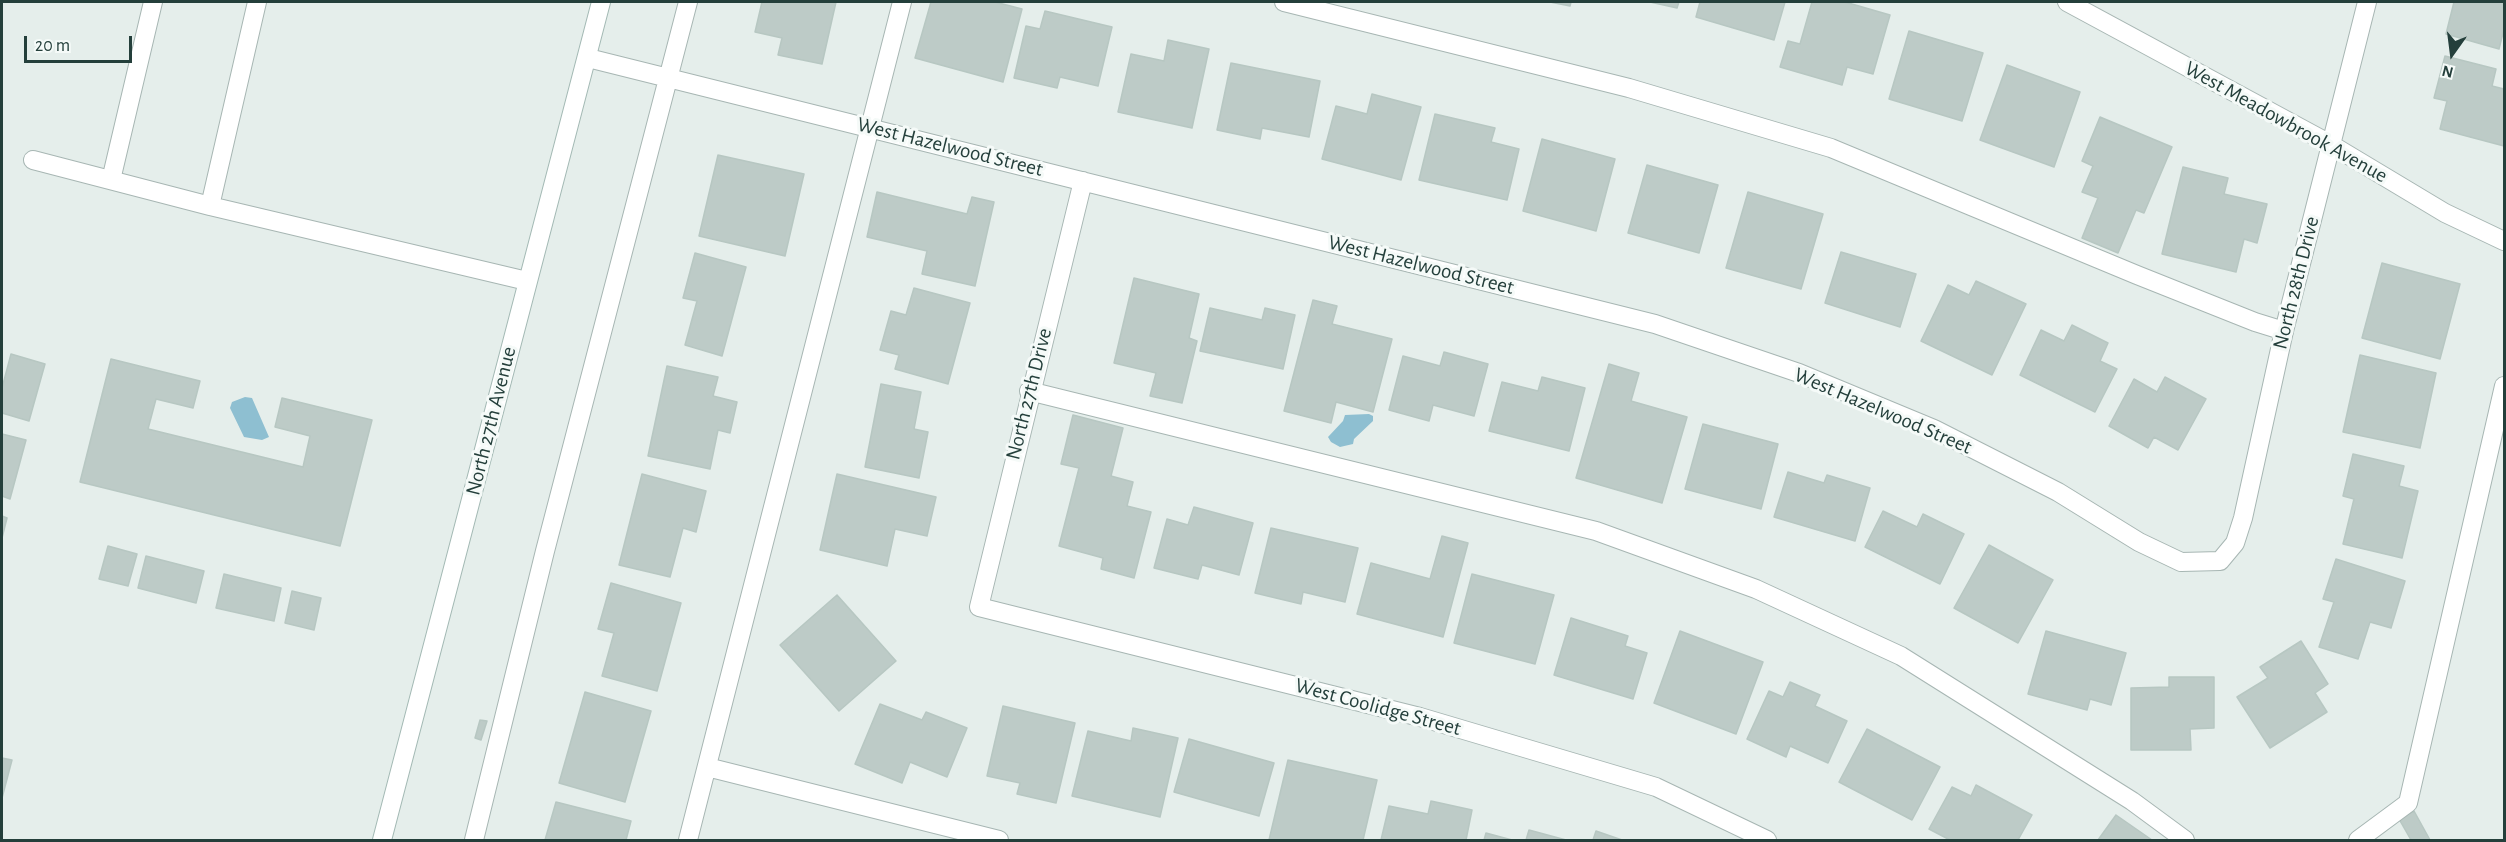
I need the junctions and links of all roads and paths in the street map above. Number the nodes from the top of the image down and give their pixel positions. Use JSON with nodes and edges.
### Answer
{"nodes":[{"id":1,"x":153,"y":2,"type":"edge"},
{"id":2,"x":257,"y":2,"type":"edge"},
{"id":3,"x":601,"y":2,"type":"edge"},
{"id":4,"x":687,"y":2,"type":"edge"},
{"id":5,"x":902,"y":2,"type":"edge"},
{"id":6,"x":1284,"y":2,"type":"edge"},
{"id":7,"x":2067,"y":2,"type":"edge"},
{"id":8,"x":2367,"y":2,"type":"edge"},
{"id":9,"x":588,"y":58,"type":"junction"},
{"id":10,"x":668,"y":78,"type":"junction"},
{"id":11,"x":871,"y":126,"type":"junction"},
{"id":12,"x":2330,"y":144,"type":"junction"},
{"id":13,"x":33,"y":160,"type":"dead end"},
{"id":14,"x":111,"y":180,"type":"junction"},
{"id":15,"x":1083,"y":181,"type":"junction"},
{"id":16,"x":210,"y":206,"type":"junction"},
{"id":17,"x":2505,"y":241,"type":"edge"},
{"id":18,"x":527,"y":281,"type":"junction"},
{"id":19,"x":2284,"y":331,"type":"junction"},
{"id":20,"x":2505,"y":386,"type":"edge"},
{"id":21,"x":1029,"y":391,"type":"junction"},
{"id":22,"x":2220,"y":561,"type":"joint"},
{"id":23,"x":979,"y":607,"type":"joint"},
{"id":24,"x":707,"y":767,"type":"junction"},
{"id":25,"x":382,"y":840,"type":"edge"},
{"id":26,"x":474,"y":840,"type":"edge"},
{"id":27,"x":688,"y":840,"type":"edge"},
{"id":28,"x":999,"y":840,"type":"edge"},
{"id":29,"x":1767,"y":840,"type":"edge"},
{"id":30,"x":2185,"y":840,"type":"edge"},
{"id":31,"x":2358,"y":840,"type":"edge"}],
"edges":[{"from":1,"to":14,"type":"street"},
{"from":2,"to":16,"type":"street"},
{"from":3,"to":9,"type":"street","name":"North 27th Avenue"},
{"from":4,"to":10,"type":"street"},
{"from":5,"to":11,"type":"street"},
{"from":6,"to":19,"type":"street"},
{"from":7,"to":12,"type":"street","name":"West Meadowbrook Avenue"},
{"from":8,"to":12,"type":"street","name":"North 28th Drive"},
{"from":9,"to":10,"type":"street","name":"West Hazelwood Street"},
{"from":9,"to":18,"type":"street","name":"North 27th Avenue"},
{"from":10,"to":11,"type":"street","name":"West Hazelwood Street"},
{"from":10,"to":26,"type":"street"},
{"from":11,"to":15,"type":"street","name":"West Hazelwood Street"},
{"from":11,"to":24,"type":"street"},
{"from":12,"to":17,"type":"street","name":"West Meadowbrook Avenue"},
{"from":12,"to":19,"type":"street","name":"North 28th Drive"},
{"from":13,"to":14,"type":"street"},
{"from":14,"to":16,"type":"street"},
{"from":15,"to":21,"type":"street","name":"North 27th Drive"},
{"from":15,"to":22,"type":"street","name":"West Hazelwood Street"},
{"from":16,"to":18,"type":"street"},
{"from":18,"to":25,"type":"street","name":"North 27th Avenue"},
{"from":19,"to":22,"type":"street","name":"North 28th Drive"},
{"from":20,"to":31,"type":"street"},
{"from":21,"to":23,"type":"street","name":"North 27th Drive"},
{"from":21,"to":30,"type":"street"},
{"from":23,"to":29,"type":"street","name":"West Coolidge Street"},
{"from":24,"to":27,"type":"street"},
{"from":24,"to":28,"type":"street"}]}
